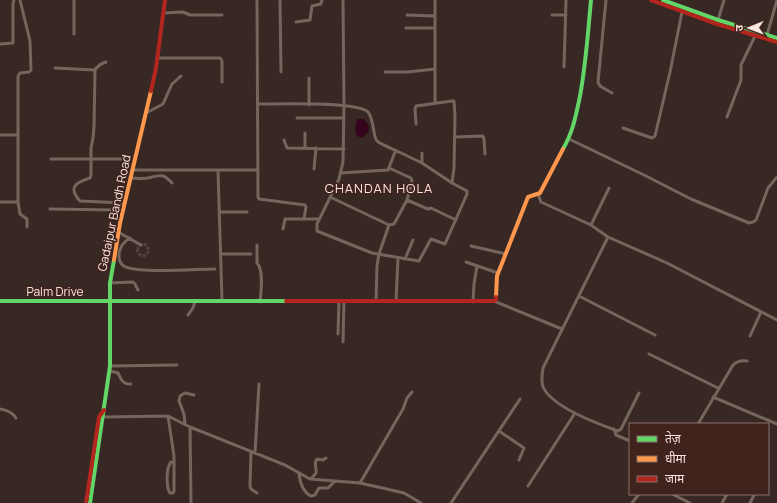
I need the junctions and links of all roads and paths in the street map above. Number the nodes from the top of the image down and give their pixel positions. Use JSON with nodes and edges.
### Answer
{"nodes":[{"id":1,"x":14,"y":0,"type":"edge"},
{"id":2,"x":20,"y":0,"type":"edge"},
{"id":3,"x":74,"y":0,"type":"edge"},
{"id":4,"x":165,"y":0,"type":"edge"},
{"id":5,"x":257,"y":0,"type":"edge"},
{"id":6,"x":280,"y":0,"type":"edge"},
{"id":7,"x":322,"y":0,"type":"edge"},
{"id":8,"x":343,"y":0,"type":"edge"},
{"id":9,"x":435,"y":0,"type":"edge"},
{"id":10,"x":566,"y":0,"type":"edge"},
{"id":11,"x":590,"y":0,"type":"edge"},
{"id":12,"x":606,"y":0,"type":"edge"},
{"id":13,"x":652,"y":0,"type":"edge"},
{"id":14,"x":663,"y":0,"type":"edge"},
{"id":15,"x":724,"y":0,"type":"edge"},
{"id":16,"x":777,"y":0,"type":"edge"},
{"id":17,"x":682,"y":12,"type":"junction"},
{"id":18,"x":163,"y":13,"type":"junction"},
{"id":19,"x":406,"y":15,"type":"dead end"},
{"id":20,"x":552,"y":15,"type":"dead end"},
{"id":21,"x":566,"y":15,"type":"junction"},
{"id":22,"x":222,"y":16,"type":"dead end"},
{"id":23,"x":435,"y":16,"type":"junction"},
{"id":24,"x":718,"y":20,"type":"junction"},
{"id":25,"x":296,"y":22,"type":"dead end"},
{"id":26,"x":406,"y":28,"type":"dead end"},
{"id":27,"x":434,"y":28,"type":"junction"},
{"id":28,"x":74,"y":34,"type":"dead end"},
{"id":29,"x":767,"y":35,"type":"junction"},
{"id":30,"x":755,"y":36,"type":"junction"},
{"id":31,"x":777,"y":38,"type":"edge"},
{"id":32,"x":777,"y":42,"type":"edge"},
{"id":33,"x":0,"y":44,"type":"edge"},
{"id":34,"x":157,"y":58,"type":"junction"},
{"id":35,"x":106,"y":62,"type":"dead end"},
{"id":36,"x":564,"y":67,"type":"dead end"},
{"id":37,"x":55,"y":68,"type":"dead end"},
{"id":38,"x":95,"y":70,"type":"junction"},
{"id":39,"x":435,"y":70,"type":"junction"},
{"id":40,"x":281,"y":72,"type":"dead end"},
{"id":41,"x":385,"y":72,"type":"dead end"},
{"id":42,"x":181,"y":76,"type":"dead end"},
{"id":43,"x":309,"y":78,"type":"dead end"},
{"id":44,"x":222,"y":82,"type":"dead end"},
{"id":45,"x":612,"y":93,"type":"dead end"},
{"id":46,"x":435,"y":103,"type":"junction"},
{"id":47,"x":258,"y":104,"type":"junction"},
{"id":48,"x":309,"y":105,"type":"junction"},
{"id":49,"x":344,"y":105,"type":"junction"},
{"id":50,"x":146,"y":113,"type":"junction"},
{"id":51,"x":727,"y":117,"type":"dead end"},
{"id":52,"x":297,"y":118,"type":"dead end"},
{"id":53,"x":344,"y":118,"type":"junction"},
{"id":54,"x":416,"y":124,"type":"dead end"},
{"id":55,"x":623,"y":128,"type":"dead end"},
{"id":56,"x":305,"y":133,"type":"dead end"},
{"id":57,"x":0,"y":135,"type":"edge"},
{"id":58,"x":18,"y":135,"type":"junction"},
{"id":59,"x":455,"y":137,"type":"junction"},
{"id":60,"x":569,"y":139,"type":"junction"},
{"id":61,"x":284,"y":140,"type":"dead end"},
{"id":62,"x":305,"y":148,"type":"junction"},
{"id":63,"x":316,"y":148,"type":"junction"},
{"id":64,"x":344,"y":148,"type":"junction"},
{"id":65,"x":397,"y":151,"type":"junction"},
{"id":66,"x":422,"y":153,"type":"dead end"},
{"id":67,"x":485,"y":154,"type":"dead end"},
{"id":68,"x":51,"y":159,"type":"dead end"},
{"id":69,"x":91,"y":159,"type":"junction"},
{"id":70,"x":127,"y":159,"type":"dead end"},
{"id":71,"x":422,"y":163,"type":"junction"},
{"id":72,"x":389,"y":168,"type":"junction"},
{"id":73,"x":314,"y":169,"type":"dead end"},
{"id":74,"x":132,"y":170,"type":"junction"},
{"id":75,"x":218,"y":170,"type":"junction"},
{"id":76,"x":258,"y":170,"type":"junction"},
{"id":77,"x":340,"y":173,"type":"junction"},
{"id":78,"x":777,"y":177,"type":"edge"},
{"id":79,"x":131,"y":178,"type":"junction"},
{"id":80,"x":172,"y":183,"type":"dead end"},
{"id":81,"x":452,"y":183,"type":"junction"},
{"id":82,"x":609,"y":188,"type":"dead end"},
{"id":83,"x":538,"y":194,"type":"junction"},
{"id":84,"x":330,"y":197,"type":"junction"},
{"id":85,"x":407,"y":200,"type":"junction"},
{"id":86,"x":80,"y":201,"type":"junction"},
{"id":87,"x":0,"y":202,"type":"edge"},
{"id":88,"x":18,"y":202,"type":"junction"},
{"id":89,"x":124,"y":203,"type":"junction"},
{"id":90,"x":50,"y":209,"type":"dead end"},
{"id":91,"x":80,"y":210,"type":"junction"},
{"id":92,"x":115,"y":210,"type":"dead end"},
{"id":93,"x":219,"y":212,"type":"junction"},
{"id":94,"x":247,"y":212,"type":"dead end"},
{"id":95,"x":304,"y":219,"type":"junction"},
{"id":96,"x":319,"y":219,"type":"junction"},
{"id":97,"x":456,"y":220,"type":"junction"},
{"id":98,"x":389,"y":225,"type":"junction"},
{"id":99,"x":591,"y":225,"type":"junction"},
{"id":100,"x":27,"y":227,"type":"dead end"},
{"id":101,"x":283,"y":229,"type":"dead end"},
{"id":102,"x":118,"y":232,"type":"junction"},
{"id":103,"x":608,"y":236,"type":"junction"},
{"id":104,"x":130,"y":238,"type":"junction"},
{"id":105,"x":413,"y":240,"type":"dead end"},
{"id":106,"x":141,"y":245,"type":"dead end"},
{"id":107,"x":257,"y":245,"type":"dead end"},
{"id":108,"x":471,"y":246,"type":"dead end"},
{"id":109,"x":221,"y":254,"type":"junction"},
{"id":110,"x":251,"y":254,"type":"dead end"},
{"id":111,"x":379,"y":254,"type":"junction"},
{"id":112,"x":506,"y":254,"type":"junction"},
{"id":113,"x":398,"y":258,"type":"junction"},
{"id":114,"x":405,"y":259,"type":"junction"},
{"id":115,"x":466,"y":262,"type":"dead end"},
{"id":116,"x":477,"y":266,"type":"junction"},
{"id":117,"x":215,"y":269,"type":"dead end"},
{"id":118,"x":498,"y":273,"type":"junction"},
{"id":119,"x":110,"y":283,"type":"junction"},
{"id":120,"x":138,"y":290,"type":"dead end"},
{"id":121,"x":579,"y":296,"type":"junction"},
{"id":122,"x":0,"y":301,"type":"edge"},
{"id":123,"x":195,"y":301,"type":"junction"},
{"id":124,"x":222,"y":301,"type":"junction"},
{"id":125,"x":341,"y":301,"type":"junction"},
{"id":126,"x":376,"y":301,"type":"junction"},
{"id":127,"x":396,"y":301,"type":"junction"},
{"id":128,"x":110,"y":302,"type":"junction"},
{"id":129,"x":260,"y":302,"type":"junction"},
{"id":130,"x":473,"y":302,"type":"junction"},
{"id":131,"x":494,"y":302,"type":"junction"},
{"id":132,"x":761,"y":312,"type":"junction"},
{"id":133,"x":188,"y":315,"type":"dead end"},
{"id":134,"x":777,"y":320,"type":"edge"},
{"id":135,"x":562,"y":329,"type":"junction"},
{"id":136,"x":338,"y":334,"type":"dead end"},
{"id":137,"x":655,"y":335,"type":"dead end"},
{"id":138,"x":750,"y":336,"type":"dead end"},
{"id":139,"x":343,"y":342,"type":"dead end"},
{"id":140,"x":648,"y":354,"type":"dead end"},
{"id":141,"x":747,"y":361,"type":"dead end"},
{"id":142,"x":177,"y":365,"type":"dead end"},
{"id":143,"x":110,"y":366,"type":"junction"},
{"id":144,"x":110,"y":371,"type":"junction"},
{"id":145,"x":131,"y":384,"type":"dead end"},
{"id":146,"x":259,"y":384,"type":"dead end"},
{"id":147,"x":718,"y":388,"type":"junction"},
{"id":148,"x":412,"y":392,"type":"dead end"},
{"id":149,"x":639,"y":393,"type":"dead end"},
{"id":150,"x":194,"y":395,"type":"dead end"},
{"id":151,"x":713,"y":397,"type":"junction"},
{"id":152,"x":520,"y":399,"type":"dead end"},
{"id":153,"x":0,"y":409,"type":"edge"},
{"id":154,"x":104,"y":410,"type":"junction"},
{"id":155,"x":575,"y":414,"type":"junction"},
{"id":156,"x":168,"y":416,"type":"junction"},
{"id":157,"x":104,"y":417,"type":"junction"},
{"id":158,"x":16,"y":418,"type":"dead end"},
{"id":159,"x":699,"y":423,"type":"edge"},
{"id":160,"x":185,"y":424,"type":"junction"},
{"id":161,"x":777,"y":424,"type":"edge"},
{"id":162,"x":190,"y":427,"type":"junction"},
{"id":163,"x":614,"y":429,"type":"junction"},
{"id":164,"x":499,"y":431,"type":"junction"},
{"id":165,"x":629,"y":441,"type":"edge"},
{"id":166,"x":253,"y":453,"type":"junction"},
{"id":167,"x":326,"y":458,"type":"dead end"},
{"id":168,"x":519,"y":460,"type":"dead end"},
{"id":169,"x":174,"y":462,"type":"junction"},
{"id":170,"x":299,"y":474,"type":"junction"},
{"id":171,"x":311,"y":480,"type":"junction"},
{"id":172,"x":334,"y":482,"type":"junction"},
{"id":173,"x":360,"y":484,"type":"junction"},
{"id":174,"x":528,"y":486,"type":"dead end"},
{"id":175,"x":257,"y":493,"type":"dead end"},
{"id":176,"x":638,"y":495,"type":"edge"},
{"id":177,"x":674,"y":495,"type":"edge"},
{"id":178,"x":754,"y":495,"type":"edge"},
{"id":179,"x":86,"y":503,"type":"edge"},
{"id":180,"x":90,"y":503,"type":"edge"},
{"id":181,"x":191,"y":503,"type":"edge"},
{"id":182,"x":421,"y":503,"type":"edge"},
{"id":183,"x":451,"y":503,"type":"edge"},
{"id":184,"x":632,"y":503,"type":"edge"},
{"id":185,"x":690,"y":503,"type":"edge"},
{"id":186,"x":750,"y":503,"type":"edge"}],
"edges":[{"from":1,"to":33,"type":"street"},
{"from":2,"to":58,"type":"street"},
{"from":3,"to":28,"type":"street"},
{"from":4,"to":18,"type":"street","name":"Gadaipur Bandh Road"},
{"from":5,"to":47,"type":"street"},
{"from":6,"to":40,"type":"street"},
{"from":7,"to":25,"type":"street"},
{"from":8,"to":49,"type":"street"},
{"from":9,"to":23,"type":"street"},
{"from":10,"to":21,"type":"street"},
{"from":11,"to":60,"type":"street"},
{"from":12,"to":45,"type":"street"},
{"from":13,"to":17,"type":"street"},
{"from":14,"to":24,"type":"street"},
{"from":15,"to":24,"type":"street"},
{"from":16,"to":29,"type":"street"},
{"from":17,"to":30,"type":"street"},
{"from":17,"to":55,"type":"street"},
{"from":18,"to":22,"type":"street"},
{"from":18,"to":34,"type":"street","name":"Gadaipur Bandh Road"},
{"from":19,"to":23,"type":"street"},
{"from":20,"to":21,"type":"street"},
{"from":21,"to":36,"type":"street"},
{"from":23,"to":27,"type":"street"},
{"from":24,"to":29,"type":"street"},
{"from":26,"to":27,"type":"street"},
{"from":27,"to":39,"type":"street"},
{"from":29,"to":31,"type":"street"},
{"from":30,"to":32,"type":"street"},
{"from":30,"to":51,"type":"street"},
{"from":34,"to":44,"type":"street"},
{"from":34,"to":50,"type":"street","name":"Gadaipur Bandh Road"},
{"from":35,"to":38,"type":"street"},
{"from":37,"to":38,"type":"street"},
{"from":38,"to":69,"type":"street"},
{"from":39,"to":41,"type":"street"},
{"from":39,"to":46,"type":"street"},
{"from":42,"to":50,"type":"street"},
{"from":43,"to":48,"type":"street"},
{"from":46,"to":54,"type":"street"},
{"from":46,"to":59,"type":"street"},
{"from":47,"to":48,"type":"street"},
{"from":47,"to":76,"type":"street"},
{"from":48,"to":49,"type":"street"},
{"from":49,"to":53,"type":"street"},
{"from":49,"to":65,"type":"street"},
{"from":50,"to":74,"type":"street","name":"Gadaipur Bandh Road"},
{"from":52,"to":53,"type":"street"},
{"from":53,"to":64,"type":"street"},
{"from":56,"to":62,"type":"street"},
{"from":57,"to":58,"type":"street"},
{"from":58,"to":88,"type":"street"},
{"from":59,"to":67,"type":"street"},
{"from":59,"to":81,"type":"street"},
{"from":60,"to":78,"type":"street"},
{"from":60,"to":83,"type":"street"},
{"from":61,"to":62,"type":"street"},
{"from":62,"to":63,"type":"street"},
{"from":63,"to":64,"type":"street"},
{"from":63,"to":73,"type":"street"},
{"from":64,"to":77,"type":"street"},
{"from":65,"to":71,"type":"street"},
{"from":65,"to":72,"type":"street"},
{"from":66,"to":71,"type":"street"},
{"from":68,"to":69,"type":"street"},
{"from":69,"to":70,"type":"street"},
{"from":69,"to":86,"type":"street"},
{"from":71,"to":81,"type":"street"},
{"from":72,"to":77,"type":"street"},
{"from":72,"to":85,"type":"street"},
{"from":74,"to":75,"type":"street"},
{"from":74,"to":79,"type":"street","name":"Gadaipur Bandh Road"},
{"from":75,"to":76,"type":"street"},
{"from":75,"to":93,"type":"street"},
{"from":76,"to":95,"type":"street"},
{"from":77,"to":84,"type":"street"},
{"from":79,"to":80,"type":"street"},
{"from":79,"to":89,"type":"street","name":"Gadaipur Bandh Road"},
{"from":81,"to":97,"type":"street"},
{"from":82,"to":99,"type":"street"},
{"from":83,"to":99,"type":"street"},
{"from":83,"to":112,"type":"street"},
{"from":84,"to":96,"type":"street"},
{"from":84,"to":98,"type":"street"},
{"from":85,"to":97,"type":"street"},
{"from":85,"to":98,"type":"street"},
{"from":86,"to":89,"type":"street"},
{"from":86,"to":91,"type":"street"},
{"from":87,"to":88,"type":"street"},
{"from":88,"to":100,"type":"street"},
{"from":89,"to":102,"type":"street","name":"Gadaipur Bandh Road"},
{"from":90,"to":91,"type":"street"},
{"from":91,"to":92,"type":"street"},
{"from":93,"to":94,"type":"street"},
{"from":93,"to":109,"type":"street"},
{"from":95,"to":96,"type":"street"},
{"from":95,"to":101,"type":"street"},
{"from":96,"to":111,"type":"street"},
{"from":97,"to":114,"type":"street"},
{"from":98,"to":111,"type":"street"},
{"from":99,"to":103,"type":"street"},
{"from":102,"to":104,"type":"street"},
{"from":102,"to":119,"type":"street","name":"Gadaipur Bandh Road"},
{"from":103,"to":121,"type":"street"},
{"from":103,"to":132,"type":"street"},
{"from":104,"to":106,"type":"street"},
{"from":104,"to":117,"type":"street"},
{"from":105,"to":114,"type":"street"},
{"from":107,"to":129,"type":"street"},
{"from":108,"to":112,"type":"street"},
{"from":109,"to":110,"type":"street"},
{"from":109,"to":124,"type":"street"},
{"from":111,"to":113,"type":"street"},
{"from":111,"to":126,"type":"street"},
{"from":112,"to":118,"type":"street"},
{"from":113,"to":114,"type":"street"},
{"from":113,"to":127,"type":"street"},
{"from":115,"to":116,"type":"street"},
{"from":116,"to":118,"type":"street"},
{"from":116,"to":130,"type":"street"},
{"from":118,"to":131,"type":"street"},
{"from":119,"to":120,"type":"street"},
{"from":119,"to":128,"type":"street","name":"Gadaipur Bandh Road"},
{"from":121,"to":135,"type":"street"},
{"from":121,"to":137,"type":"street"},
{"from":122,"to":128,"type":"street","name":"Palm Drive"},
{"from":123,"to":124,"type":"street","name":"Palm Drive"},
{"from":123,"to":128,"type":"street","name":"Palm Drive"},
{"from":123,"to":133,"type":"street"},
{"from":124,"to":129,"type":"street","name":"Palm Drive"},
{"from":125,"to":126,"type":"street","name":"Palm Drive"},
{"from":125,"to":129,"type":"street","name":"Palm Drive"},
{"from":125,"to":136,"type":"street"},
{"from":125,"to":139,"type":"street"},
{"from":126,"to":127,"type":"street","name":"Palm Drive"},
{"from":127,"to":130,"type":"street","name":"Palm Drive"},
{"from":128,"to":143,"type":"street","name":"Gadaipur Bandh Road"},
{"from":130,"to":131,"type":"street","name":"Palm Drive"},
{"from":131,"to":135,"type":"street"},
{"from":132,"to":134,"type":"street"},
{"from":132,"to":138,"type":"street"},
{"from":135,"to":155,"type":"street"},
{"from":140,"to":147,"type":"street"},
{"from":141,"to":147,"type":"street"},
{"from":142,"to":143,"type":"street"},
{"from":143,"to":144,"type":"street","name":"Gadaipur Bandh Road"},
{"from":144,"to":145,"type":"street"},
{"from":144,"to":154,"type":"street","name":"Gadaipur Bandh Road"},
{"from":146,"to":166,"type":"street"},
{"from":147,"to":151,"type":"street"},
{"from":148,"to":173,"type":"street"},
{"from":149,"to":163,"type":"street"},
{"from":150,"to":160,"type":"street"},
{"from":151,"to":159,"type":"street"},
{"from":151,"to":161,"type":"street"},
{"from":152,"to":164,"type":"street"},
{"from":153,"to":158,"type":"street"},
{"from":154,"to":157,"type":"street","name":"Gadaipur Bandh Road"},
{"from":154,"to":179,"type":"street"},
{"from":155,"to":163,"type":"street"},
{"from":155,"to":174,"type":"street"},
{"from":156,"to":157,"type":"street"},
{"from":156,"to":160,"type":"street"},
{"from":156,"to":169,"type":"street"},
{"from":157,"to":180,"type":"street","name":"Gadaipur Bandh Road"},
{"from":160,"to":162,"type":"street"},
{"from":162,"to":166,"type":"street"},
{"from":162,"to":181,"type":"street"},
{"from":163,"to":165,"type":"street"},
{"from":164,"to":168,"type":"street"},
{"from":164,"to":183,"type":"street"},
{"from":166,"to":170,"type":"street"},
{"from":166,"to":175,"type":"street"},
{"from":167,"to":171,"type":"street"},
{"from":169,"to":169,"type":"street"},
{"from":170,"to":171,"type":"street"},
{"from":170,"to":172,"type":"street"},
{"from":171,"to":172,"type":"street"},
{"from":172,"to":173,"type":"street"},
{"from":173,"to":182,"type":"street"},
{"from":176,"to":184,"type":"street"},
{"from":177,"to":185,"type":"street"},
{"from":178,"to":186,"type":"street"}]}
